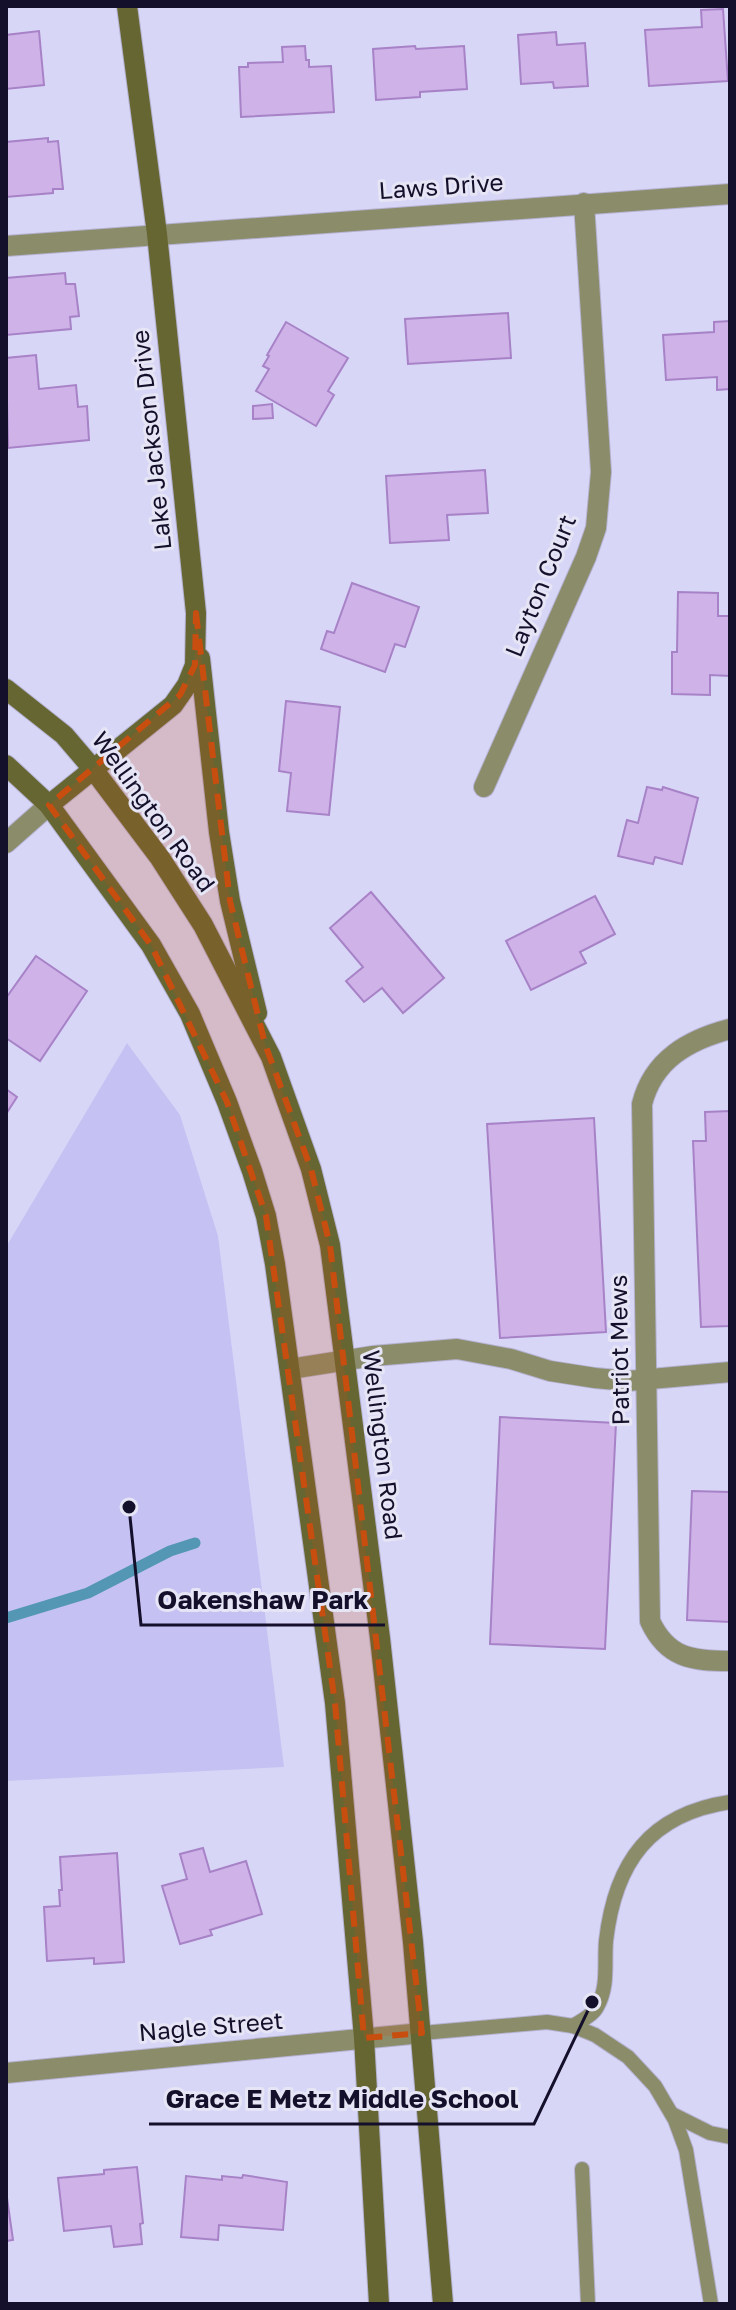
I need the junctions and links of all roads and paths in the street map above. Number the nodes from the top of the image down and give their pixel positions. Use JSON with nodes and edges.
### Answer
{"nodes":[{"id":1,"x":127,"y":6,"type":"edge"},
{"id":2,"x":730,"y":194,"type":"edge"},
{"id":3,"x":584,"y":203,"type":"junction"},
{"id":4,"x":157,"y":234,"type":"junction"},
{"id":5,"x":6,"y":246,"type":"edge"},
{"id":6,"x":196,"y":613,"type":"junction"},
{"id":7,"x":6,"y":689,"type":"edge"},
{"id":8,"x":6,"y":765,"type":"edge"},
{"id":9,"x":93,"y":769,"type":"junction"},
{"id":10,"x":484,"y":787,"type":"dead end"},
{"id":11,"x":49,"y":805,"type":"junction"},
{"id":12,"x":6,"y":843,"type":"edge"},
{"id":13,"x":730,"y":1029,"type":"edge"},
{"id":14,"x":265,"y":1044,"type":"junction"},
{"id":15,"x":345,"y":1360,"type":"junction"},
{"id":16,"x":290,"y":1369,"type":"junction"},
{"id":17,"x":730,"y":1372,"type":"edge"},
{"id":18,"x":646,"y":1379,"type":"junction"},
{"id":19,"x":730,"y":1661,"type":"edge"},
{"id":20,"x":730,"y":1802,"type":"edge"},
{"id":21,"x":573,"y":2026,"type":"junction"},
{"id":22,"x":422,"y":2033,"type":"junction"},
{"id":23,"x":364,"y":2038,"type":"junction"},
{"id":24,"x":6,"y":2073,"type":"edge"},
{"id":25,"x":672,"y":2114,"type":"junction"},
{"id":26,"x":730,"y":2137,"type":"edge"},
{"id":27,"x":582,"y":2169,"type":"dead end"},
{"id":28,"x":379,"y":2304,"type":"edge"},
{"id":29,"x":443,"y":2304,"type":"edge"},
{"id":30,"x":588,"y":2304,"type":"edge"},
{"id":31,"x":711,"y":2304,"type":"edge"}],
"edges":[{"from":1,"to":4,"type":"main road","name":"Lake Jackson Drive"},
{"from":2,"to":3,"type":"street","name":"Laws Drive"},
{"from":3,"to":4,"type":"street","name":"Laws Drive"},
{"from":3,"to":10,"type":"street","name":"Layton Court"},
{"from":4,"to":5,"type":"street","name":"Laws Drive"},
{"from":4,"to":6,"type":"main road","name":"Lake Jackson Drive"},
{"from":6,"to":9,"type":"main road","name":"Lake Jackson Drive"},
{"from":6,"to":14,"type":"main road"},
{"from":7,"to":9,"type":"main road","name":"Wellington Road"},
{"from":8,"to":11,"type":"main road"},
{"from":9,"to":11,"type":"main road","name":"Lake Jackson Drive"},
{"from":9,"to":14,"type":"main road","name":"Wellington Road"},
{"from":11,"to":12,"type":"street"},
{"from":11,"to":16,"type":"main road"},
{"from":13,"to":18,"type":"street","name":"Patriot Mews"},
{"from":14,"to":15,"type":"main road","name":"Wellington Road"},
{"from":15,"to":16,"type":"street"},
{"from":15,"to":18,"type":"street"},
{"from":15,"to":22,"type":"main road","name":"Wellington Road"},
{"from":16,"to":23,"type":"main road"},
{"from":17,"to":18,"type":"street"},
{"from":18,"to":19,"type":"street","name":"Patriot Mews"},
{"from":20,"to":21,"type":"lane"},
{"from":21,"to":22,"type":"lane"},
{"from":21,"to":25,"type":"lane"},
{"from":22,"to":23,"type":"street","name":"Nagle Street"},
{"from":22,"to":29,"type":"main road","name":"Wellington Road"},
{"from":23,"to":24,"type":"street","name":"Nagle Street"},
{"from":23,"to":28,"type":"main road"},
{"from":25,"to":26,"type":"lane"},
{"from":25,"to":31,"type":"lane"},
{"from":27,"to":30,"type":"lane"}]}
